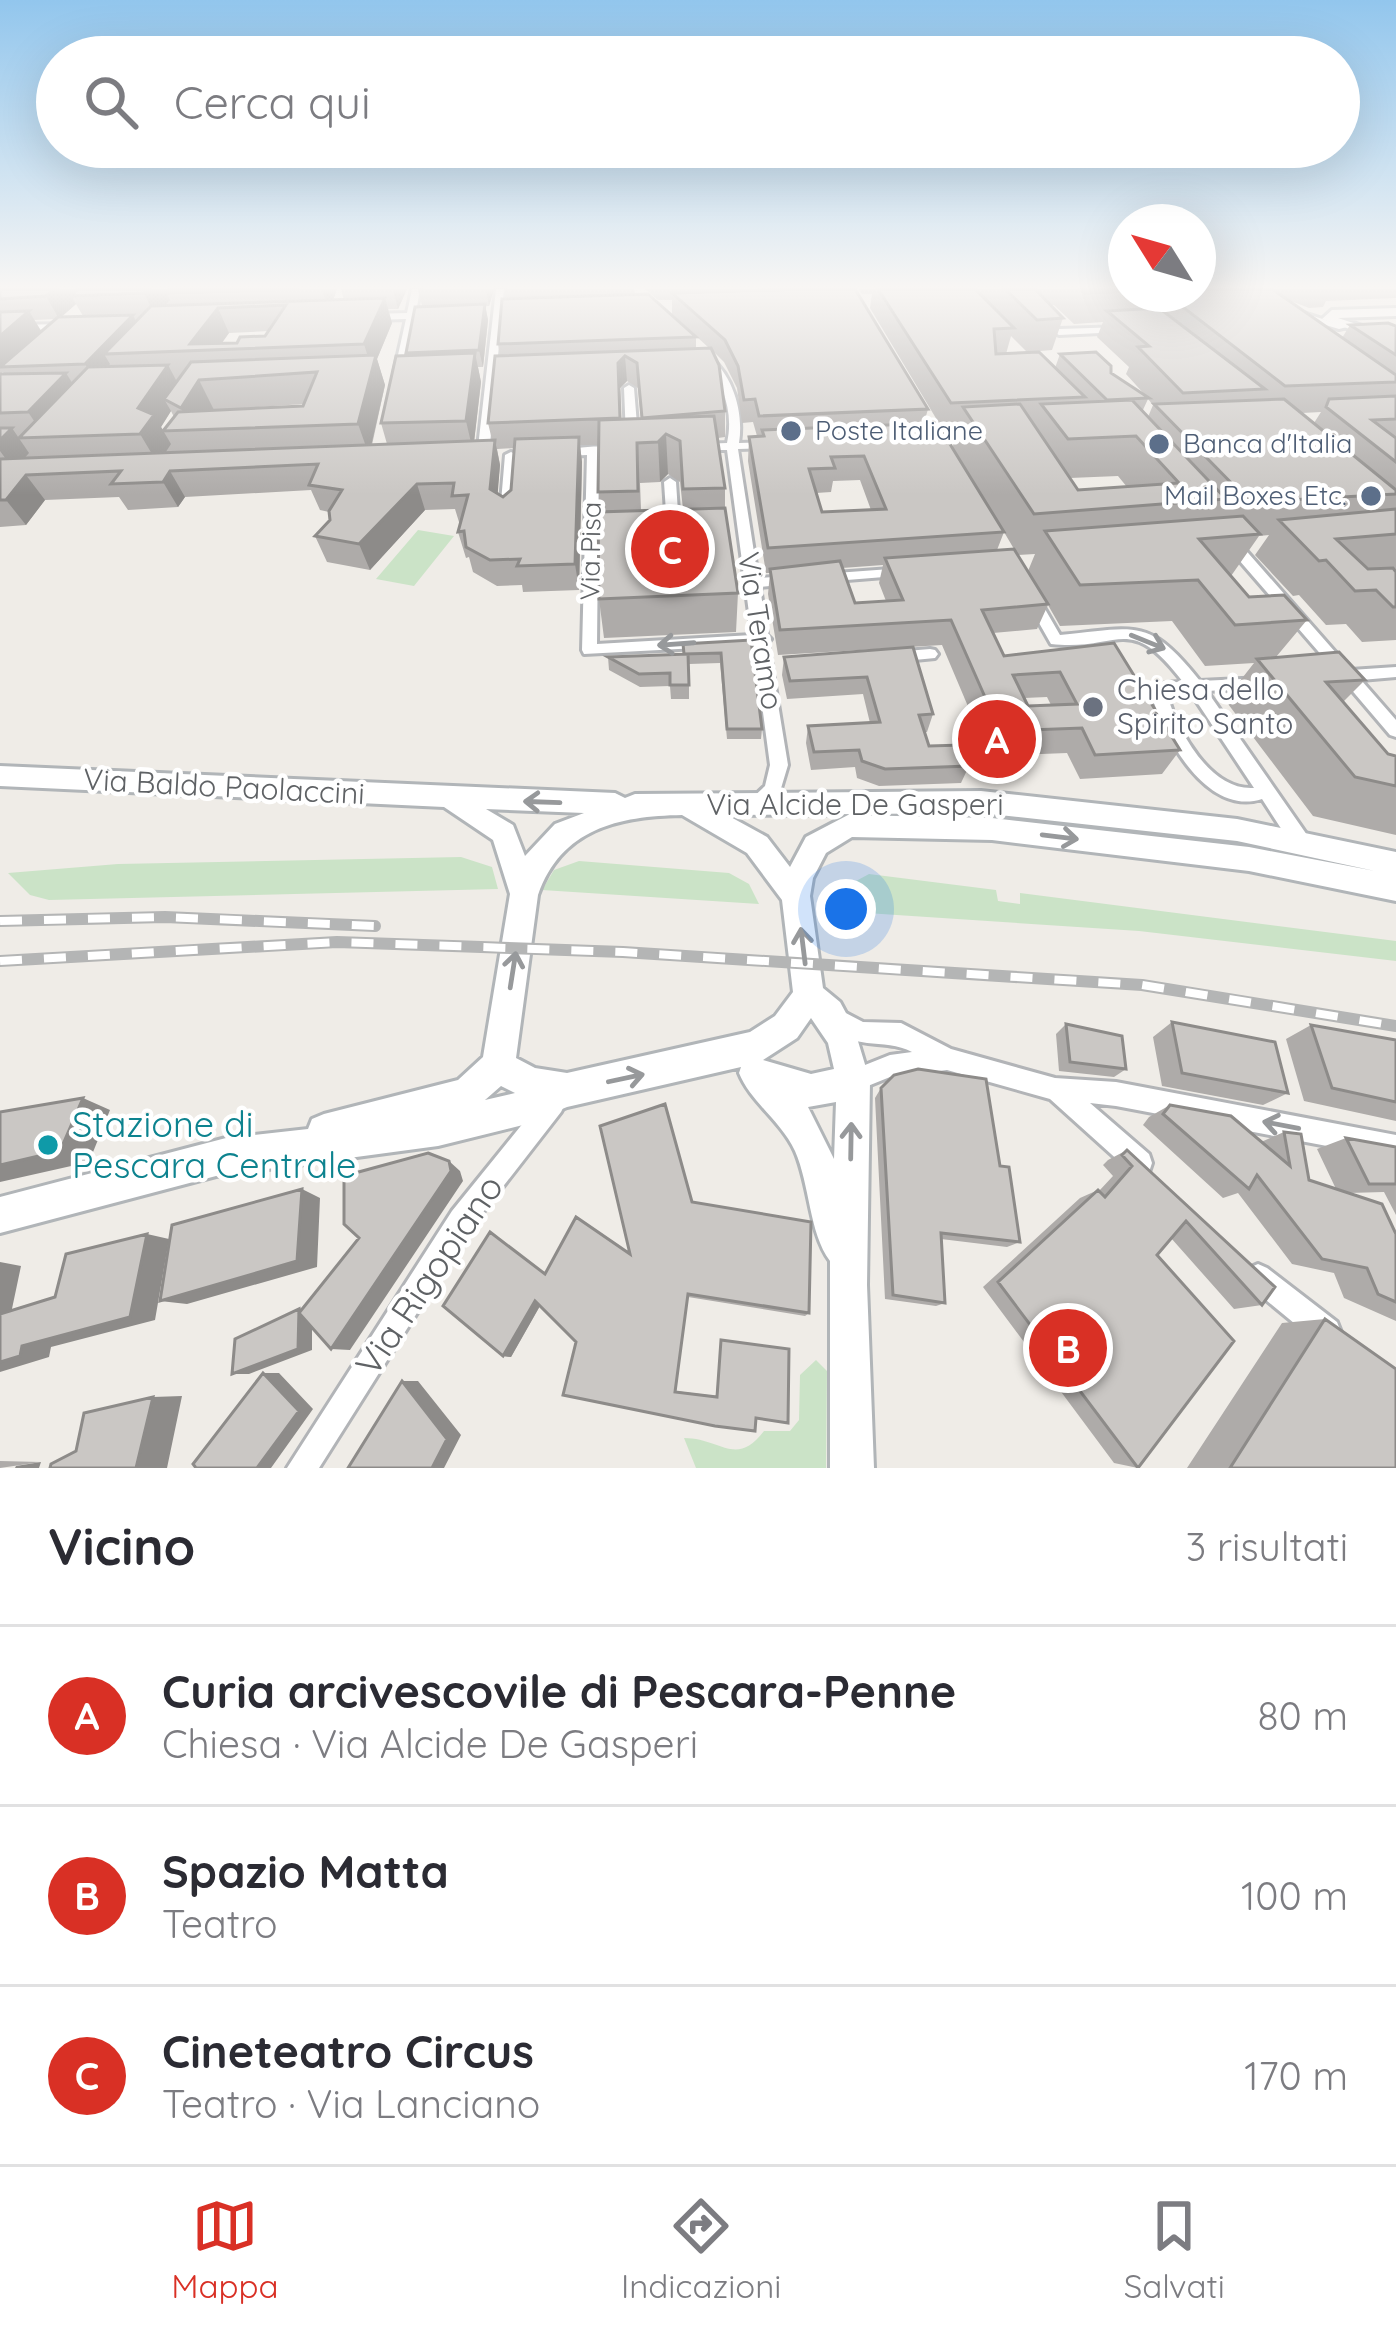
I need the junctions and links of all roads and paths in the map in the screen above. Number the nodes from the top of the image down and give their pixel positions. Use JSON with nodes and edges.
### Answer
{"nodes":[{"id":1,"x":402,"y":358,"type":"edge"},
{"id":2,"x":498,"y":358,"type":"edge"},
{"id":3,"x":707,"y":358,"type":"edge"},
{"id":4,"x":716,"y":365,"type":"junction"},
{"id":5,"x":692,"y":366,"type":"edge"},
{"id":6,"x":498,"y":374,"type":"junction"},
{"id":7,"x":469,"y":375,"type":"edge"},
{"id":8,"x":422,"y":377,"type":"edge"},
{"id":9,"x":398,"y":378,"type":"junction"},
{"id":10,"x":382,"y":379,"type":"dead end"},
{"id":11,"x":629,"y":388,"type":"dead end"},
{"id":12,"x":794,"y":444,"type":"edge"},
{"id":13,"x":732,"y":446,"type":"junction"},
{"id":14,"x":684,"y":448,"type":"edge"},
{"id":15,"x":650,"y":449,"type":"edge"},
{"id":16,"x":633,"y":450,"type":"junction"},
{"id":17,"x":593,"y":452,"type":"junction"},
{"id":18,"x":552,"y":453,"type":"edge"},
{"id":19,"x":532,"y":454,"type":"edge"},
{"id":20,"x":511,"y":455,"type":"junction"},
{"id":21,"x":670,"y":482,"type":"dead end"},
{"id":22,"x":506,"y":514,"type":"edge"},
{"id":23,"x":745,"y":537,"type":"junction"},
{"id":24,"x":722,"y":538,"type":"edge"},
{"id":25,"x":654,"y":540,"type":"edge"},
{"id":26,"x":613,"y":541,"type":"edge"},
{"id":27,"x":592,"y":542,"type":"junction"},
{"id":28,"x":1260,"y":547,"type":"edge"},
{"id":29,"x":1237,"y":549,"type":"junction"},
{"id":30,"x":1217,"y":550,"type":"edge"},
{"id":31,"x":917,"y":571,"type":"edge"},
{"id":32,"x":1022,"y":579,"type":"edge"},
{"id":33,"x":752,"y":584,"type":"junction"},
{"id":34,"x":764,"y":638,"type":"junction"},
{"id":35,"x":930,"y":654,"type":"dead end"},
{"id":36,"x":883,"y":658,"type":"edge"},
{"id":37,"x":790,"y":664,"type":"edge"},
{"id":38,"x":767,"y":665,"type":"junction"},
{"id":39,"x":1396,"y":672,"type":"edge"},
{"id":40,"x":1339,"y":676,"type":"junction"},
{"id":41,"x":1269,"y":681,"type":"edge"},
{"id":42,"x":1193,"y":686,"type":"junction"},
{"id":43,"x":1396,"y":730,"type":"edge"},
{"id":44,"x":0,"y":776,"type":"edge"},
{"id":45,"x":1211,"y":784,"type":"junction"},
{"id":46,"x":1266,"y":791,"type":"junction"},
{"id":47,"x":449,"y":800,"type":"junction"},
{"id":48,"x":685,"y":804,"type":"junction"},
{"id":49,"x":635,"y":805,"type":"junction"},
{"id":50,"x":753,"y":805,"type":"junction"},
{"id":51,"x":1237,"y":830,"type":"junction"},
{"id":52,"x":1300,"y":841,"type":"junction"},
{"id":53,"x":1396,"y":864,"type":"edge"},
{"id":54,"x":1396,"y":888,"type":"edge"},
{"id":55,"x":524,"y":895,"type":"junction"},
{"id":56,"x":796,"y":896,"type":"junction"},
{"id":57,"x":819,"y":1005,"type":"junction"},
{"id":58,"x":947,"y":1059,"type":"junction"},
{"id":59,"x":755,"y":1060,"type":"junction"},
{"id":60,"x":498,"y":1066,"type":"junction"},
{"id":61,"x":853,"y":1082,"type":"junction"},
{"id":62,"x":1055,"y":1089,"type":"junction"},
{"id":63,"x":567,"y":1090,"type":"junction"},
{"id":64,"x":1117,"y":1094,"type":"junction"},
{"id":65,"x":1115,"y":1140,"type":"junction"},
{"id":66,"x":1396,"y":1148,"type":"edge"},
{"id":67,"x":212,"y":1159,"type":"junction"},
{"id":68,"x":1160,"y":1182,"type":"edge"},
{"id":69,"x":0,"y":1215,"type":"edge"},
{"id":70,"x":1236,"y":1256,"type":"edge"},
{"id":71,"x":848,"y":1285,"type":"junction"},
{"id":72,"x":1352,"y":1351,"type":"edge"},
{"id":73,"x":302,"y":1468,"type":"edge"},
{"id":74,"x":852,"y":1468,"type":"edge"}],
"edges":[{"from":1,"to":9,"type":"street"},
{"from":2,"to":6,"type":"street"},
{"from":3,"to":4,"type":"street"},
{"from":4,"to":5,"type":"street"},
{"from":4,"to":13,"type":"street","name":"Via Teramo"},
{"from":6,"to":7,"type":"street"},
{"from":6,"to":20,"type":"street"},
{"from":8,"to":9,"type":"street"},
{"from":9,"to":10,"type":"street"},
{"from":11,"to":16,"type":"street"},
{"from":12,"to":13,"type":"street"},
{"from":13,"to":14,"type":"street"},
{"from":13,"to":23,"type":"street","name":"Via Teramo"},
{"from":15,"to":16,"type":"street"},
{"from":16,"to":17,"type":"street"},
{"from":17,"to":18,"type":"street"},
{"from":17,"to":27,"type":"street","name":"Via Pisa"},
{"from":19,"to":20,"type":"street"},
{"from":20,"to":22,"type":"street"},
{"from":21,"to":25,"type":"street"},
{"from":23,"to":24,"type":"street"},
{"from":23,"to":33,"type":"street","name":"Via Teramo"},
{"from":26,"to":27,"type":"street"},
{"from":34,"to":27,"type":"street","name":"Via Pisa","one_way":true},
{"from":28,"to":29,"type":"street"},
{"from":29,"to":30,"type":"street"},
{"from":29,"to":40,"type":"street"},
{"from":31,"to":33,"type":"street"},
{"from":32,"to":42,"type":"street","one_way":true},
{"from":33,"to":34,"type":"street","name":"Via Teramo"},
{"from":34,"to":38,"type":"street","name":"Via Teramo"},
{"from":35,"to":36,"type":"street"},
{"from":37,"to":38,"type":"street"},
{"from":38,"to":50,"type":"street","name":"Via Teramo"},
{"from":39,"to":40,"type":"street"},
{"from":40,"to":43,"type":"street"},
{"from":41,"to":42,"type":"street"},
{"from":42,"to":45,"type":"street"},
{"from":42,"to":46,"type":"street"},
{"from":44,"to":47,"type":"main road","name":"Via Baldo Paolaccini"},
{"from":45,"to":46,"type":"street"},
{"from":45,"to":51,"type":"street"},
{"from":46,"to":52,"type":"street"},
{"from":49,"to":47,"type":"main road","name":"Via Baldo Paolaccini","one_way":true},
{"from":47,"to":55,"type":"main road","name":"Via Baldo Paolaccini"},
{"from":48,"to":49,"type":"main road","name":"Via Alcide De Gasperi"},
{"from":48,"to":50,"type":"main road","name":"Via Alcide De Gasperi"},
{"from":48,"to":56,"type":"main road"},
{"from":49,"to":55,"type":"main road","name":"Via Alcide De Gasperi"},
{"from":50,"to":51,"type":"main road","name":"Via Alcide De Gasperi"},
{"from":51,"to":52,"type":"main road","name":"Via Alcide De Gasperi"},
{"from":52,"to":53,"type":"main road","name":"Via Alcide De Gasperi"},
{"from":56,"to":54,"type":"main road","name":"Via Alcide De Gasperi","one_way":true},
{"from":60,"to":55,"type":"main road","name":"Via Alcide De Gasperi","one_way":true},
{"from":57,"to":56,"type":"main road","one_way":true},
{"from":57,"to":58,"type":"street"},
{"from":57,"to":59,"type":"main road"},
{"from":57,"to":61,"type":"main road"},
{"from":58,"to":61,"type":"street"},
{"from":58,"to":62,"type":"street"},
{"from":59,"to":61,"type":"main road"},
{"from":63,"to":59,"type":"main road","one_way":true},
{"from":59,"to":71,"type":"main road"},
{"from":60,"to":63,"type":"main road"},
{"from":60,"to":67,"type":"main road"},
{"from":71,"to":61,"type":"main road","one_way":true},
{"from":62,"to":64,"type":"street"},
{"from":62,"to":65,"type":"street"},
{"from":63,"to":67,"type":"main road"},
{"from":63,"to":73,"type":"street","name":"Via Rigopiano"},
{"from":64,"to":65,"type":"street"},
{"from":66,"to":64,"type":"street","one_way":true},
{"from":65,"to":68,"type":"street"},
{"from":67,"to":69,"type":"main road"},
{"from":70,"to":72,"type":"street"},
{"from":71,"to":74,"type":"main road"}]}
